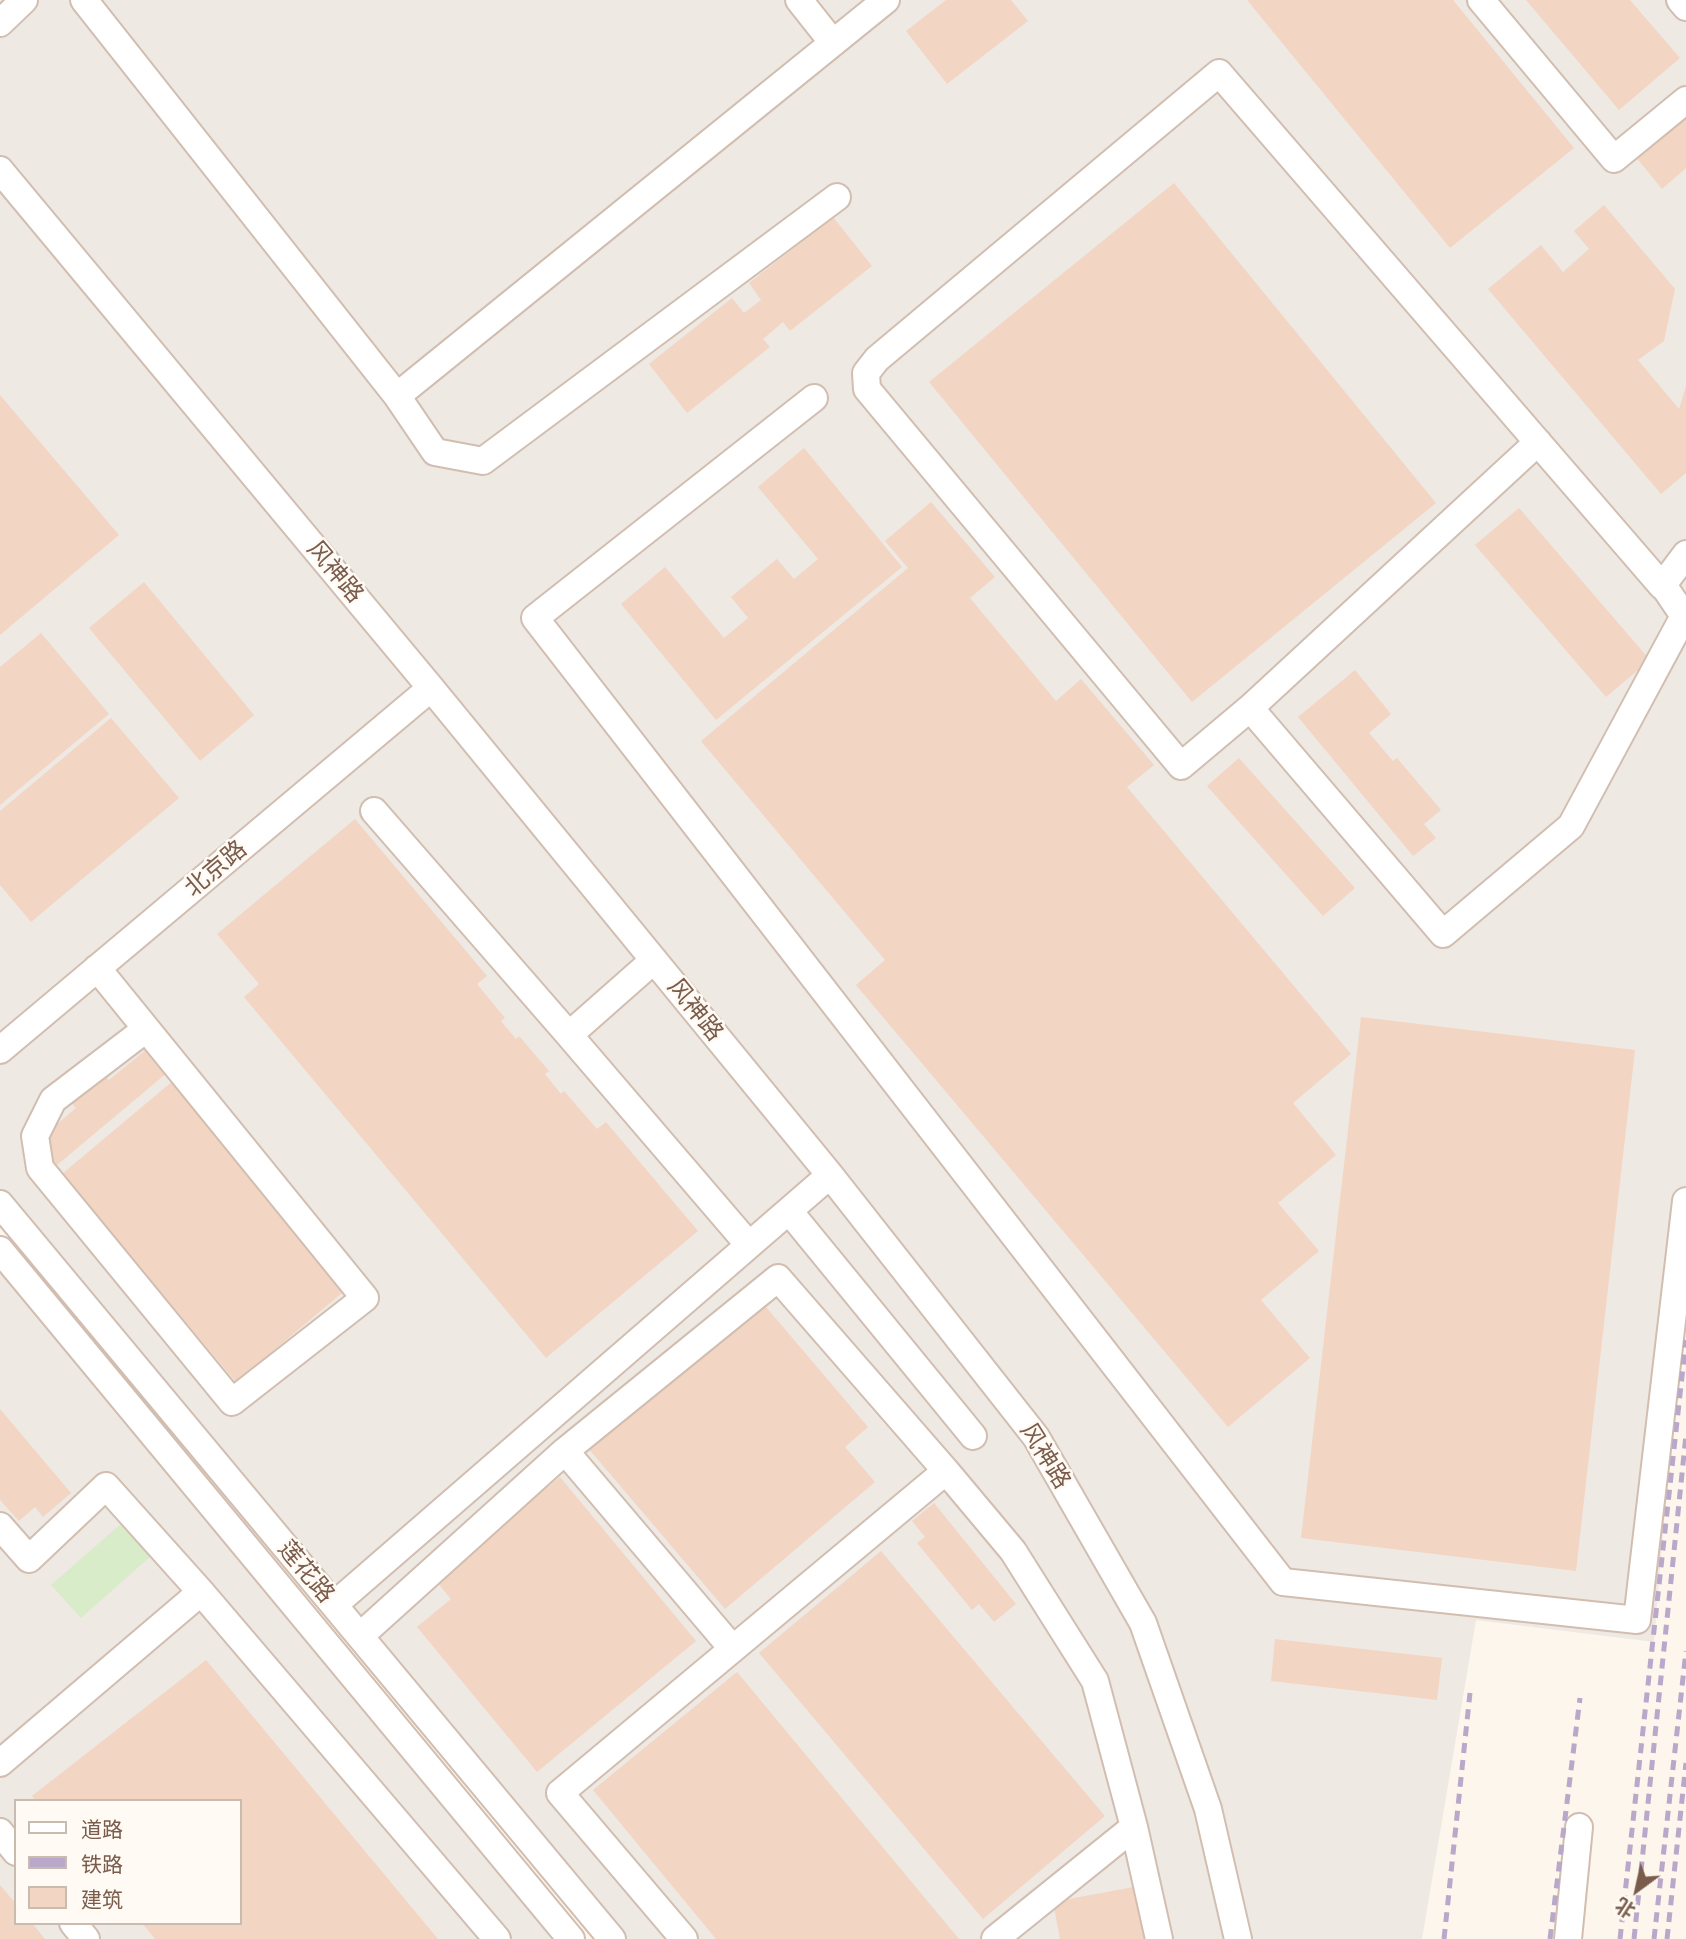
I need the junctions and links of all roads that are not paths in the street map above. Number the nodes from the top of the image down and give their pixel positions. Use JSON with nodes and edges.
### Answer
{"nodes":[{"id":1,"x":24,"y":0,"type":"edge"},
{"id":2,"x":84,"y":0,"type":"edge"},
{"id":3,"x":799,"y":0,"type":"edge"},
{"id":4,"x":887,"y":0,"type":"edge"},
{"id":5,"x":1481,"y":0,"type":"edge"},
{"id":6,"x":0,"y":23,"type":"edge"},
{"id":7,"x":833,"y":43,"type":"junction"},
{"id":8,"x":1686,"y":100,"type":"edge"},
{"id":9,"x":0,"y":170,"type":"edge"},
{"id":10,"x":837,"y":197,"type":"dead end"},
{"id":11,"x":397,"y":396,"type":"junction"},
{"id":12,"x":814,"y":398,"type":"dead end"},
{"id":13,"x":1538,"y":442,"type":"junction"},
{"id":14,"x":1686,"y":554,"type":"edge"},
{"id":15,"x":1663,"y":585,"type":"junction"},
{"id":16,"x":431,"y":688,"type":"junction"},
{"id":17,"x":1250,"y":708,"type":"junction"},
{"id":18,"x":374,"y":811,"type":"dead end"},
{"id":19,"x":654,"y":960,"type":"junction"},
{"id":20,"x":97,"y":968,"type":"junction"},
{"id":21,"x":146,"y":1029,"type":"junction"},
{"id":22,"x":569,"y":1035,"type":"junction"},
{"id":23,"x":0,"y":1049,"type":"edge"},
{"id":24,"x":830,"y":1175,"type":"junction"},
{"id":25,"x":1686,"y":1201,"type":"edge"},
{"id":26,"x":0,"y":1204,"type":"edge"},
{"id":27,"x":789,"y":1211,"type":"junction"},
{"id":28,"x":749,"y":1245,"type":"junction"},
{"id":29,"x":0,"y":1250,"type":"edge"},
{"id":30,"x":973,"y":1436,"type":"dead end"},
{"id":31,"x":565,"y":1451,"type":"junction"},
{"id":32,"x":946,"y":1471,"type":"junction"},
{"id":33,"x":0,"y":1527,"type":"edge"},
{"id":34,"x":201,"y":1591,"type":"junction"},
{"id":35,"x":334,"y":1605,"type":"junction"},
{"id":36,"x":360,"y":1636,"type":"junction"},
{"id":37,"x":732,"y":1648,"type":"junction"},
{"id":38,"x":0,"y":1763,"type":"edge"},
{"id":39,"x":1133,"y":1827,"type":"junction"},
{"id":40,"x":1579,"y":1827,"type":"dead end"},
{"id":41,"x":0,"y":1832,"type":"edge"},
{"id":42,"x":14,"y":1850,"type":"edge"},
{"id":43,"x":75,"y":1925,"type":"edge"},
{"id":44,"x":86,"y":1939,"type":"edge"},
{"id":45,"x":497,"y":1939,"type":"edge"},
{"id":46,"x":572,"y":1939,"type":"edge"},
{"id":47,"x":612,"y":1939,"type":"edge"},
{"id":48,"x":684,"y":1939,"type":"edge"},
{"id":49,"x":995,"y":1939,"type":"edge"},
{"id":50,"x":1160,"y":1939,"type":"edge"},
{"id":51,"x":1237,"y":1939,"type":"edge"},
{"id":52,"x":1568,"y":1939,"type":"edge"}],
"edges":[{"from":1,"to":6,"type":"street"},
{"from":2,"to":11,"type":"street"},
{"from":3,"to":7,"type":"street"},
{"from":4,"to":7,"type":"street"},
{"from":5,"to":8,"type":"street"},
{"from":7,"to":11,"type":"street"},
{"from":9,"to":16,"type":"street","name":"风神路"},
{"from":10,"to":11,"type":"street"},
{"from":12,"to":25,"type":"street"},
{"from":13,"to":15,"type":"street"},
{"from":13,"to":17,"type":"street"},
{"from":13,"to":17,"type":"street"},
{"from":14,"to":15,"type":"street"},
{"from":15,"to":17,"type":"street"},
{"from":16,"to":19,"type":"street","name":"风神路"},
{"from":16,"to":20,"type":"street","name":"北京路"},
{"from":18,"to":22,"type":"street"},
{"from":19,"to":22,"type":"street"},
{"from":19,"to":24,"type":"street","name":"风神路"},
{"from":20,"to":21,"type":"street"},
{"from":20,"to":23,"type":"street","name":"北京路"},
{"from":21,"to":21,"type":"street"},
{"from":22,"to":28,"type":"street"},
{"from":24,"to":27,"type":"street"},
{"from":24,"to":51,"type":"street","name":"风神路"},
{"from":26,"to":35,"type":"street","name":"莲花路"},
{"from":27,"to":28,"type":"street"},
{"from":27,"to":30,"type":"street"},
{"from":28,"to":35,"type":"street"},
{"from":29,"to":46,"type":"street","name":"莲花路"},
{"from":31,"to":32,"type":"street"},
{"from":31,"to":36,"type":"street"},
{"from":31,"to":37,"type":"street"},
{"from":32,"to":37,"type":"street"},
{"from":32,"to":39,"type":"street"},
{"from":33,"to":34,"type":"street"},
{"from":34,"to":38,"type":"street"},
{"from":34,"to":45,"type":"street"},
{"from":35,"to":36,"type":"street","name":"莲花路"},
{"from":36,"to":47,"type":"street","name":"莲花路"},
{"from":37,"to":48,"type":"street"},
{"from":39,"to":49,"type":"street"},
{"from":39,"to":50,"type":"street"},
{"from":40,"to":52,"type":"street"},
{"from":41,"to":42,"type":"street"},
{"from":43,"to":44,"type":"street"}]}
